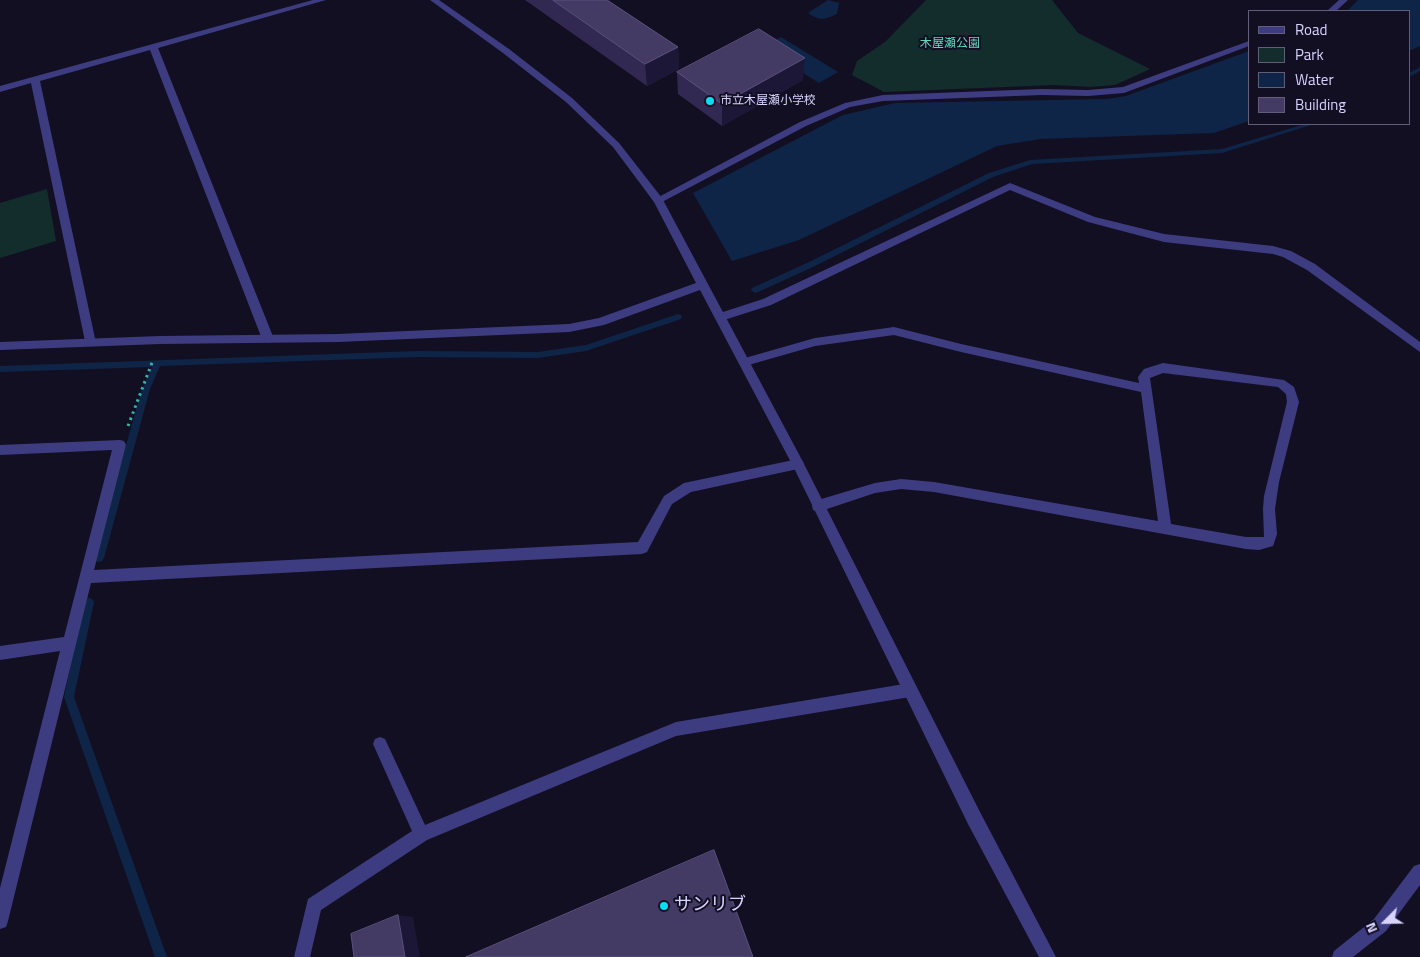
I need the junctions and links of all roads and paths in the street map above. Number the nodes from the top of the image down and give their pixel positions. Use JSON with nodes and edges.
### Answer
{"nodes":[{"id":1,"x":322,"y":0,"type":"edge"},
{"id":2,"x":434,"y":0,"type":"edge"},
{"id":3,"x":1344,"y":0,"type":"edge"},
{"id":4,"x":1332,"y":10,"type":"edge"},
{"id":5,"x":1248,"y":43,"type":"edge"},
{"id":6,"x":153,"y":47,"type":"junction"},
{"id":7,"x":35,"y":80,"type":"junction"},
{"id":8,"x":0,"y":89,"type":"edge"},
{"id":9,"x":658,"y":200,"type":"junction"},
{"id":10,"x":704,"y":284,"type":"junction"},
{"id":11,"x":721,"y":317,"type":"junction"},
{"id":12,"x":268,"y":339,"type":"junction"},
{"id":13,"x":90,"y":343,"type":"junction"},
{"id":14,"x":0,"y":346,"type":"edge"},
{"id":15,"x":1420,"y":348,"type":"edge"},
{"id":16,"x":744,"y":362,"type":"junction"},
{"id":17,"x":144,"y":383,"type":"dead end"},
{"id":18,"x":1146,"y":388,"type":"junction"},
{"id":19,"x":120,"y":445,"type":"junction"},
{"id":20,"x":0,"y":450,"type":"edge"},
{"id":21,"x":798,"y":464,"type":"junction"},
{"id":22,"x":818,"y":506,"type":"junction"},
{"id":23,"x":1166,"y":527,"type":"junction"},
{"id":24,"x":86,"y":576,"type":"junction"},
{"id":25,"x":70,"y":643,"type":"junction"},
{"id":26,"x":0,"y":653,"type":"edge"},
{"id":27,"x":910,"y":690,"type":"junction"},
{"id":28,"x":380,"y":744,"type":"dead end"},
{"id":29,"x":421,"y":834,"type":"junction"},
{"id":30,"x":1420,"y":872,"type":"edge"},
{"id":31,"x":0,"y":921,"type":"edge"},
{"id":32,"x":302,"y":957,"type":"edge"},
{"id":33,"x":1048,"y":957,"type":"edge"},
{"id":34,"x":1340,"y":957,"type":"edge"}],
"edges":[{"from":1,"to":6,"type":"street"},
{"from":2,"to":9,"type":"street"},
{"from":3,"to":4,"type":"street"},
{"from":5,"to":9,"type":"street"},
{"from":6,"to":7,"type":"street"},
{"from":6,"to":12,"type":"street"},
{"from":7,"to":8,"type":"street"},
{"from":7,"to":13,"type":"street"},
{"from":9,"to":10,"type":"street"},
{"from":10,"to":11,"type":"street"},
{"from":10,"to":12,"type":"street"},
{"from":11,"to":15,"type":"street"},
{"from":11,"to":16,"type":"street"},
{"from":12,"to":13,"type":"street"},
{"from":13,"to":14,"type":"street"},
{"from":16,"to":18,"type":"street"},
{"from":16,"to":21,"type":"street"},
{"from":17,"to":19,"type":"path"},
{"from":18,"to":23,"type":"street"},
{"from":18,"to":23,"type":"street"},
{"from":19,"to":20,"type":"street"},
{"from":19,"to":24,"type":"street"},
{"from":21,"to":22,"type":"street"},
{"from":21,"to":24,"type":"street"},
{"from":22,"to":23,"type":"street"},
{"from":22,"to":27,"type":"street"},
{"from":24,"to":25,"type":"street"},
{"from":25,"to":26,"type":"street"},
{"from":25,"to":31,"type":"street"},
{"from":27,"to":29,"type":"street"},
{"from":27,"to":33,"type":"street"},
{"from":28,"to":29,"type":"street"},
{"from":29,"to":32,"type":"street"},
{"from":30,"to":34,"type":"street"}]}
